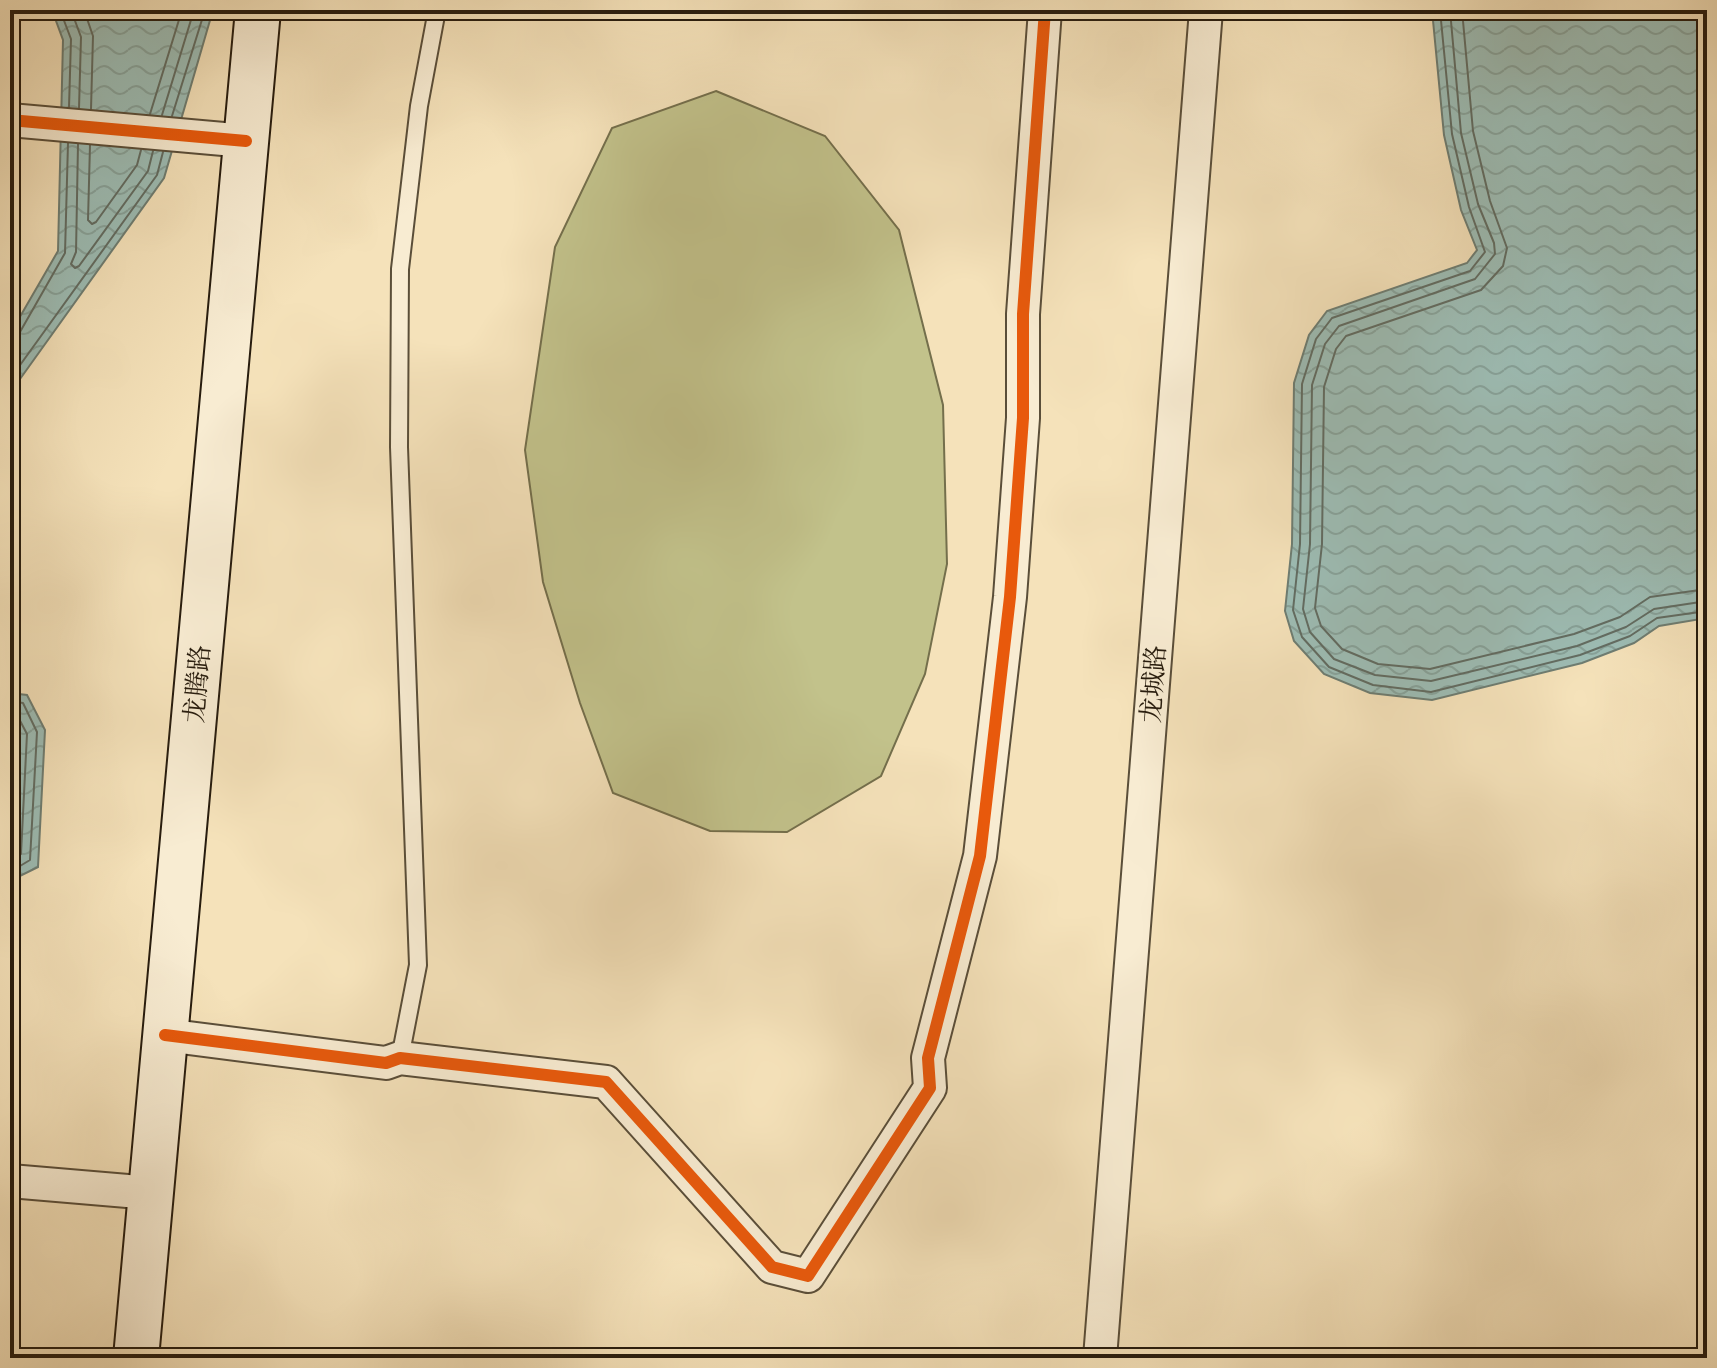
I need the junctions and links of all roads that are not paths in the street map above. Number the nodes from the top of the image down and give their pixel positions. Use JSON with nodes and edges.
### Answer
{"nodes":[{"id":1,"x":258,"y":10,"type":"edge"},
{"id":2,"x":437,"y":10,"type":"edge"},
{"id":3,"x":1045,"y":10,"type":"edge"},
{"id":4,"x":1206,"y":10,"type":"edge"},
{"id":5,"x":10,"y":120,"type":"edge"},
{"id":6,"x":246,"y":141,"type":"junction"},
{"id":7,"x":165,"y":1035,"type":"junction"},
{"id":8,"x":400,"y":1058,"type":"junction"},
{"id":9,"x":10,"y":1181,"type":"edge"},
{"id":10,"x":151,"y":1193,"type":"junction"},
{"id":11,"x":136,"y":1358,"type":"edge"},
{"id":12,"x":1100,"y":1358,"type":"edge"}],
"edges":[{"from":1,"to":6,"type":"main road","name":"龙腾路"},
{"from":2,"to":8,"type":"lane"},
{"from":3,"to":8,"type":"street"},
{"from":4,"to":12,"type":"street","name":"龙城路"},
{"from":5,"to":6,"type":"street"},
{"from":6,"to":7,"type":"main road","name":"龙腾路"},
{"from":7,"to":8,"type":"street"},
{"from":7,"to":10,"type":"main road","name":"龙腾路"},
{"from":9,"to":10,"type":"street"},
{"from":10,"to":11,"type":"main road","name":"龙腾路"}]}
